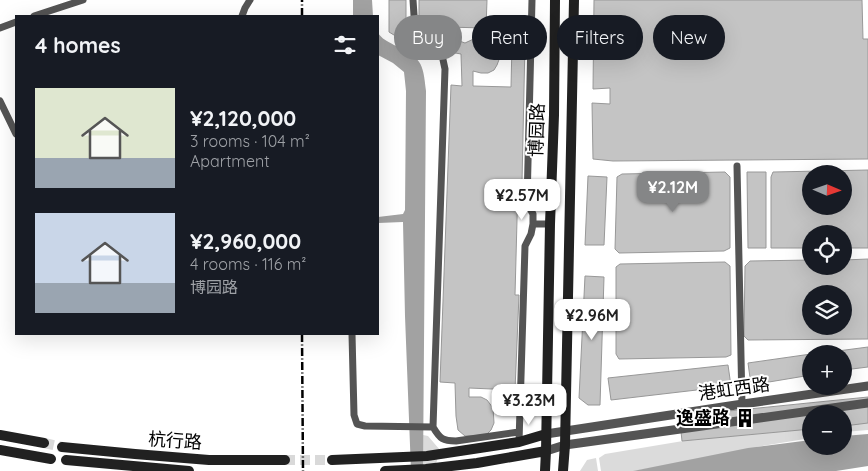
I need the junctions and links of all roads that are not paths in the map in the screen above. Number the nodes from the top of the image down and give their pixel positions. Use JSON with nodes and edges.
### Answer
{"nodes":[{"id":1,"x":83,"y":0,"type":"edge"},
{"id":2,"x":250,"y":0,"type":"edge"},
{"id":3,"x":414,"y":0,"type":"edge"},
{"id":4,"x":532,"y":0,"type":"edge"},
{"id":5,"x":555,"y":0,"type":"edge"},
{"id":6,"x":574,"y":0,"type":"edge"},
{"id":7,"x":37,"y":15,"type":"edge"},
{"id":8,"x":242,"y":15,"type":"edge"},
{"id":9,"x":15,"y":22,"type":"edge"},
{"id":10,"x":0,"y":28,"type":"edge"},
{"id":11,"x":0,"y":101,"type":"edge"},
{"id":12,"x":15,"y":132,"type":"edge"},
{"id":13,"x":737,"y":166,"type":"dead end"},
{"id":14,"x":533,"y":224,"type":"junction"},
{"id":15,"x":550,"y":224,"type":"junction"},
{"id":16,"x":352,"y":335,"type":"edge"},
{"id":17,"x":868,"y":386,"type":"edge"},
{"id":18,"x":868,"y":403,"type":"edge"},
{"id":19,"x":742,"y":404,"type":"junction"},
{"id":20,"x":429,"y":427,"type":"junction"},
{"id":21,"x":565,"y":430,"type":"junction"},
{"id":22,"x":546,"y":434,"type":"junction"},
{"id":23,"x":0,"y":435,"type":"edge"},
{"id":24,"x":519,"y":437,"type":"junction"},
{"id":25,"x":44,"y":442,"type":"tunnel mouth"},
{"id":26,"x":565,"y":445,"type":"junction"},
{"id":27,"x":62,"y":447,"type":"tunnel mouth"},
{"id":28,"x":0,"y":450,"type":"edge"},
{"id":29,"x":546,"y":451,"type":"junction"},
{"id":30,"x":51,"y":459,"type":"dead end"},
{"id":31,"x":66,"y":460,"type":"tunnel mouth"},
{"id":32,"x":285,"y":460,"type":"tunnel mouth"},
{"id":33,"x":332,"y":460,"type":"tunnel mouth"},
{"id":34,"x":393,"y":470,"type":"edge"},
{"id":35,"x":188,"y":471,"type":"edge"},
{"id":36,"x":385,"y":471,"type":"edge"},
{"id":37,"x":545,"y":471,"type":"edge"},
{"id":38,"x":563,"y":471,"type":"edge"}],
"edges":[{"from":1,"to":7,"type":"street"},
{"from":2,"to":8,"type":"street"},
{"from":3,"to":20,"type":"street"},
{"from":4,"to":14,"type":"street"},
{"from":5,"to":15,"type":"main road","name":"博园路"},
{"from":6,"to":21,"type":"main road","name":"博园路"},
{"from":9,"to":10,"type":"street"},
{"from":11,"to":12,"type":"street"},
{"from":13,"to":19,"type":"street"},
{"from":14,"to":15,"type":"street"},
{"from":14,"to":24,"type":"street"},
{"from":15,"to":22,"type":"main road","name":"博园路"},
{"from":16,"to":20,"type":"street"},
{"from":17,"to":19,"type":"street","name":"港虹西路"},
{"from":18,"to":26,"type":"street","name":"港虹西路"},
{"from":19,"to":21,"type":"street","name":"港虹西路"},
{"from":20,"to":24,"type":"street"},
{"from":21,"to":22,"type":"street","name":"港虹西路"},
{"from":21,"to":26,"type":"main road","name":"博园路"},
{"from":22,"to":24,"type":"main road"},
{"from":22,"to":29,"type":"main road","name":"博园路"},
{"from":23,"to":25,"type":"main road"},
{"from":24,"to":33,"type":"main road"},
{"from":26,"to":29,"type":"street","name":"港虹西路"},
{"from":26,"to":38,"type":"main road","name":"博园路"},
{"from":27,"to":32,"type":"main road","name":"杭行路"},
{"from":28,"to":30,"type":"main road"},
{"from":29,"to":34,"type":"main road"},
{"from":29,"to":37,"type":"main road","name":"博园路"},
{"from":31,"to":35,"type":"main road","name":"杭行路"},
{"from":34,"to":36,"type":"main road"}]}
